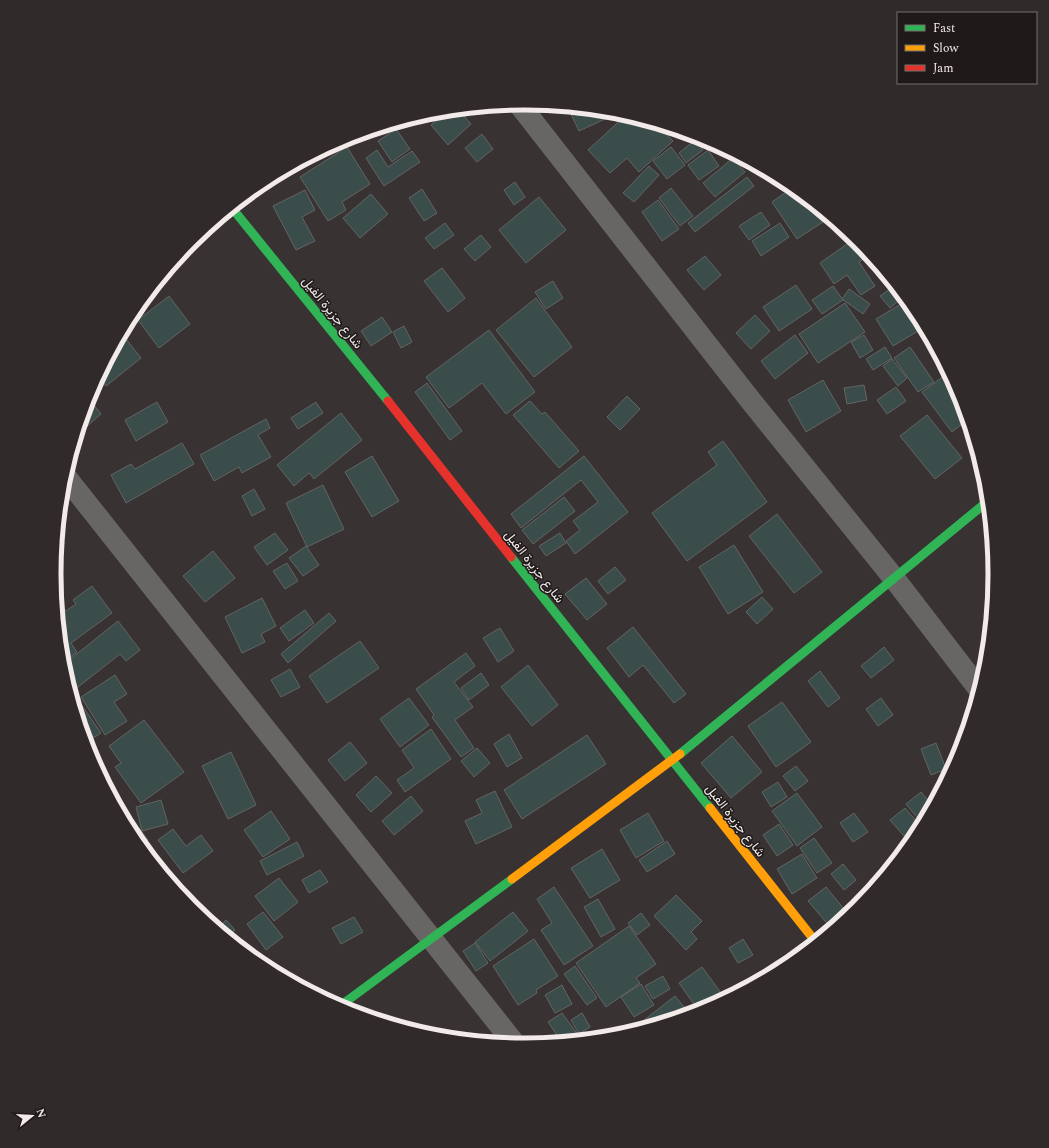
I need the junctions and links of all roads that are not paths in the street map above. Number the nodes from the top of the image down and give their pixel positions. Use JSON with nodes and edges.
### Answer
{"nodes":[{"id":1,"x":524,"y":110,"type":"edge"},
{"id":2,"x":235,"y":212,"type":"edge"},
{"id":3,"x":70,"y":483,"type":"edge"},
{"id":4,"x":983,"y":505,"type":"edge"},
{"id":5,"x":894,"y":577,"type":"junction"},
{"id":6,"x":975,"y":682,"type":"edge"},
{"id":7,"x":672,"y":760,"type":"junction"},
{"id":8,"x":812,"y":937,"type":"edge"},
{"id":9,"x":430,"y":938,"type":"junction"},
{"id":10,"x":346,"y":1002,"type":"edge"},
{"id":11,"x":509,"y":1037,"type":"edge"}],
"edges":[{"from":1,"to":5,"type":"street"},
{"from":2,"to":7,"type":"street","name":"شارع جزيرة الفيل"},
{"from":3,"to":9,"type":"street"},
{"from":4,"to":5,"type":"street"},
{"from":5,"to":6,"type":"street"},
{"from":5,"to":7,"type":"street"},
{"from":7,"to":8,"type":"street","name":"شارع جزيرة الفيل"},
{"from":7,"to":9,"type":"street"},
{"from":9,"to":10,"type":"street"},
{"from":9,"to":11,"type":"street"}]}
